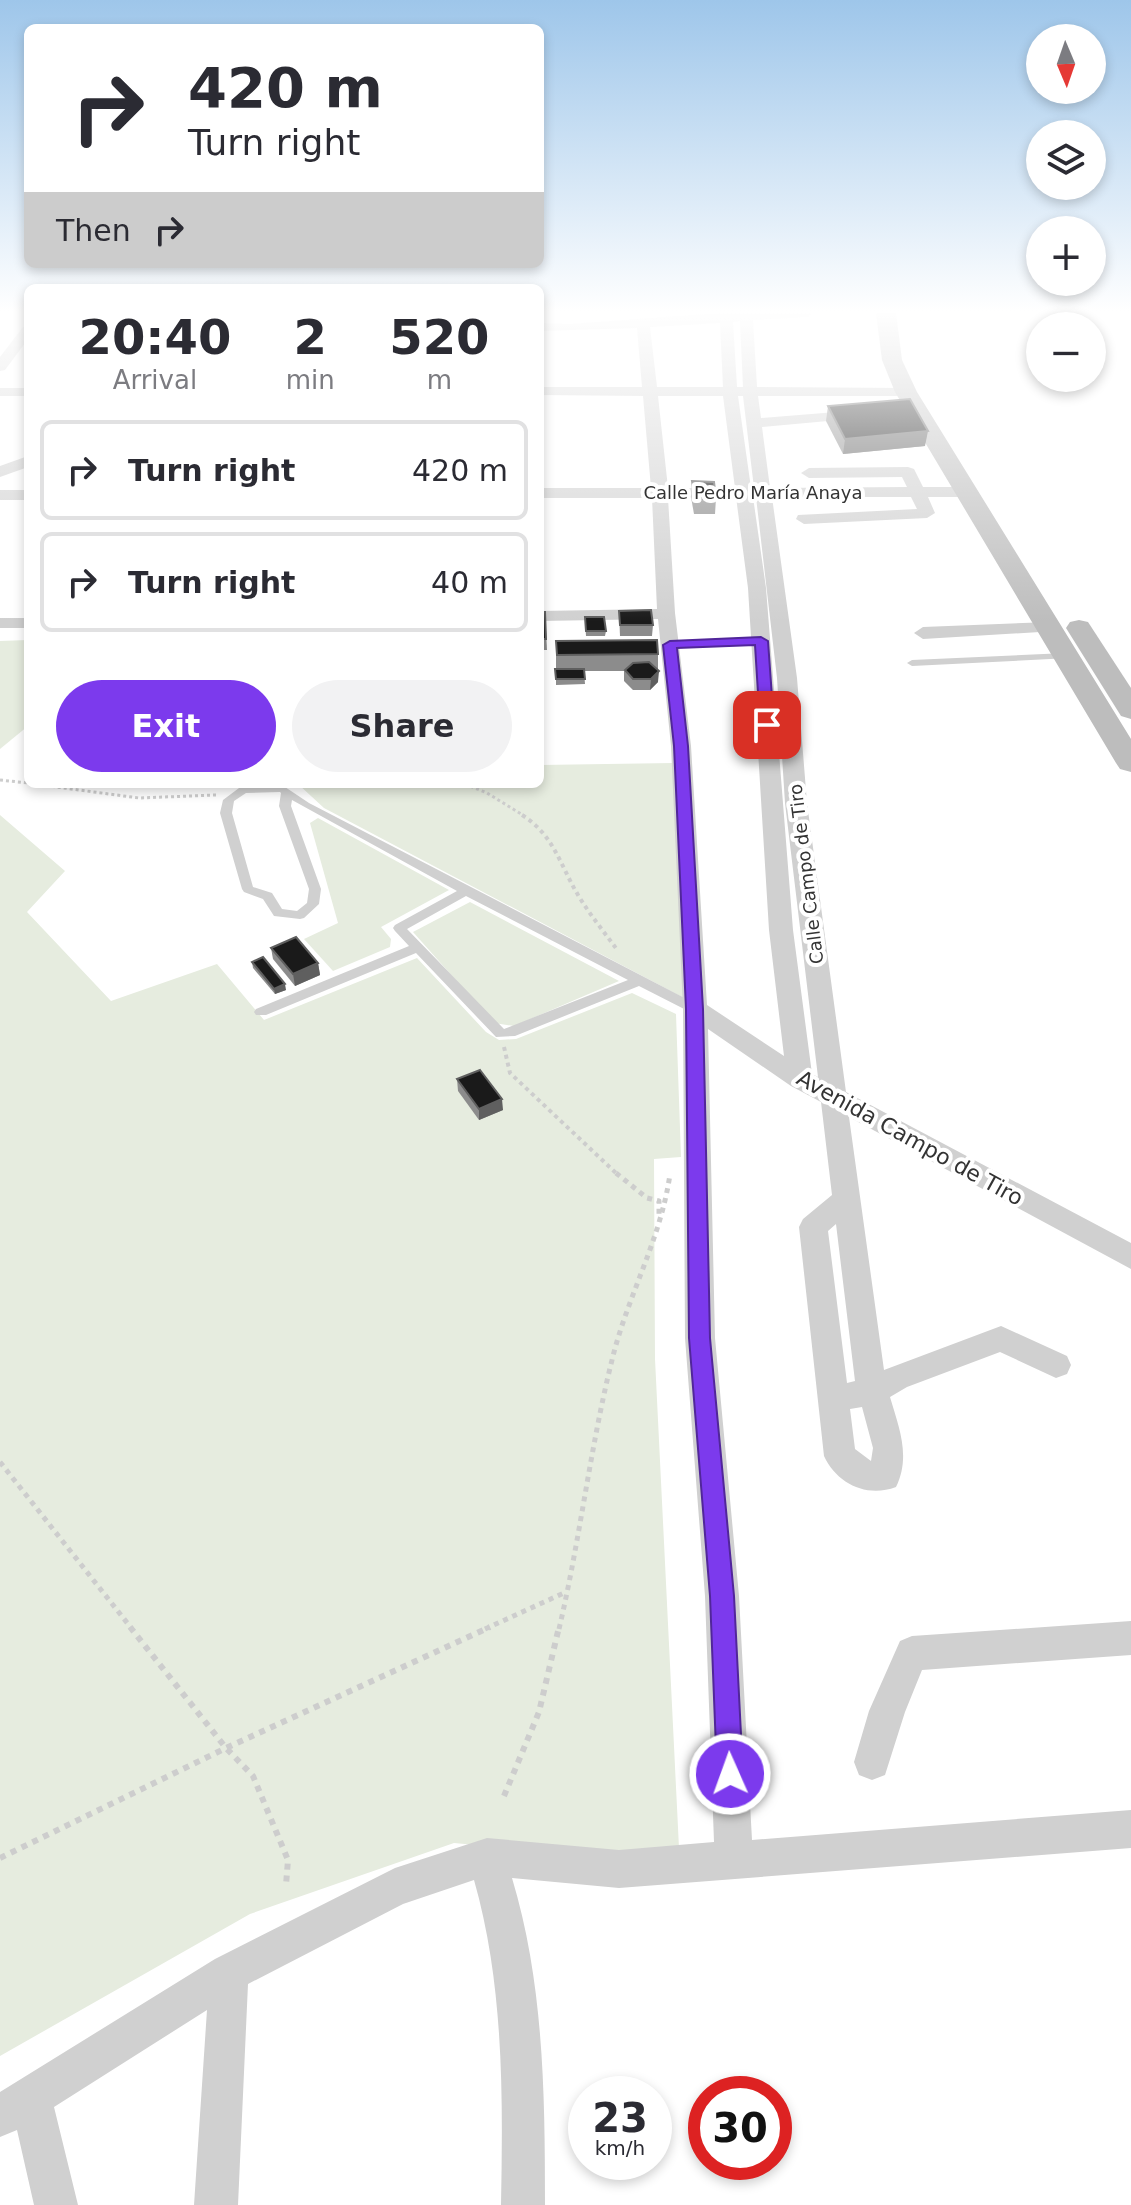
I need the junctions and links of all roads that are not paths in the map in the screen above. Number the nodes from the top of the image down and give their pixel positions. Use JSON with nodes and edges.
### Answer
{"nodes":[{"id":1,"x":653,"y":416,"type":"edge"},
{"id":2,"x":743,"y":416,"type":"edge"},
{"id":3,"x":750,"y":416,"type":"edge"},
{"id":4,"x":837,"y":416,"type":"edge"},
{"id":5,"x":916,"y":416,"type":"edge"},
{"id":6,"x":753,"y":423,"type":"junction"},
{"id":7,"x":24,"y":463,"type":"edge"},
{"id":8,"x":0,"y":472,"type":"edge"},
{"id":9,"x":809,"y":473,"type":"dead end"},
{"id":10,"x":918,"y":492,"type":"junction"},
{"id":11,"x":966,"y":492,"type":"junction"},
{"id":12,"x":544,"y":493,"type":"edge"},
{"id":13,"x":660,"y":493,"type":"junction"},
{"id":14,"x":753,"y":493,"type":"junction"},
{"id":15,"x":0,"y":495,"type":"edge"},
{"id":16,"x":24,"y":495,"type":"edge"},
{"id":17,"x":804,"y":519,"type":"dead end"},
{"id":18,"x":666,"y":613,"type":"junction"},
{"id":19,"x":544,"y":616,"type":"edge"},
{"id":20,"x":0,"y":623,"type":"edge"},
{"id":21,"x":24,"y":623,"type":"edge"},
{"id":22,"x":923,"y":633,"type":"dead end"},
{"id":23,"x":1067,"y":636,"type":"junction"},
{"id":24,"x":761,"y":641,"type":"junction"},
{"id":25,"x":670,"y":645,"type":"junction"},
{"id":26,"x":912,"y":663,"type":"dead end"},
{"id":27,"x":765,"y":677,"type":"junction"},
{"id":28,"x":787,"y":678,"type":"junction"},
{"id":29,"x":1131,"y":710,"type":"edge"},
{"id":30,"x":1131,"y":763,"type":"edge"},
{"id":31,"x":282,"y":789,"type":"edge"},
{"id":32,"x":771,"y":802,"type":"junction"},
{"id":33,"x":796,"y":803,"type":"junction"},
{"id":34,"x":466,"y":891,"type":"junction"},
{"id":35,"x":781,"y":930,"type":"junction"},
{"id":36,"x":812,"y":931,"type":"junction"},
{"id":37,"x":417,"y":948,"type":"junction"},
{"id":38,"x":324,"y":974,"type":"dead end"},
{"id":39,"x":338,"y":980,"type":"junction"},
{"id":40,"x":638,"y":981,"type":"junction"},
{"id":41,"x":695,"y":1009,"type":"junction"},
{"id":42,"x":261,"y":1012,"type":"dead end"},
{"id":43,"x":800,"y":1079,"type":"junction"},
{"id":44,"x":833,"y":1097,"type":"junction"},
{"id":45,"x":846,"y":1200,"type":"junction"},
{"id":46,"x":1131,"y":1257,"type":"edge"},
{"id":47,"x":1056,"y":1365,"type":"dead end"},
{"id":48,"x":871,"y":1392,"type":"junction"},
{"id":49,"x":832,"y":1399,"type":"junction"},
{"id":50,"x":1131,"y":1638,"type":"edge"},
{"id":51,"x":872,"y":1762,"type":"dead end"},
{"id":52,"x":1131,"y":1829,"type":"edge"},
{"id":53,"x":487,"y":1857,"type":"junction"},
{"id":54,"x":734,"y":1862,"type":"junction"},
{"id":55,"x":229,"y":1973,"type":"junction"},
{"id":56,"x":15,"y":2106,"type":"edge"},
{"id":57,"x":56,"y":2205,"type":"edge"},
{"id":58,"x":216,"y":2205,"type":"edge"},
{"id":59,"x":523,"y":2205,"type":"edge"}],
"edges":[{"from":1,"to":13,"type":"street"},
{"from":2,"to":14,"type":"street","name":"Calle Campo de Tiro"},
{"from":3,"to":6,"type":"street","name":"Calle Campo de Tiro"},
{"from":4,"to":6,"type":"street"},
{"from":5,"to":11,"type":"main road"},
{"from":6,"to":14,"type":"street","name":"Calle Campo de Tiro"},
{"from":7,"to":8,"type":"street"},
{"from":9,"to":10,"type":"street"},
{"from":10,"to":11,"type":"street","name":"Calle Pedro María Anaya"},
{"from":10,"to":14,"type":"street","name":"Calle Pedro María Anaya"},
{"from":10,"to":17,"type":"street"},
{"from":11,"to":23,"type":"main road"},
{"from":12,"to":13,"type":"street","name":"Calle Pedro María Anaya"},
{"from":13,"to":14,"type":"street","name":"Calle Pedro María Anaya"},
{"from":13,"to":18,"type":"street"},
{"from":14,"to":24,"type":"street","name":"Calle Campo de Tiro"},
{"from":14,"to":28,"type":"street","name":"Calle Campo de Tiro"},
{"from":15,"to":16,"type":"street"},
{"from":18,"to":19,"type":"street"},
{"from":18,"to":25,"type":"street"},
{"from":20,"to":21,"type":"street"},
{"from":22,"to":23,"type":"street"},
{"from":23,"to":26,"type":"lane"},
{"from":23,"to":29,"type":"main road"},
{"from":23,"to":30,"type":"main road"},
{"from":24,"to":25,"type":"lane"},
{"from":24,"to":27,"type":"street","name":"Calle Campo de Tiro"},
{"from":25,"to":41,"type":"street"},
{"from":27,"to":28,"type":"street"},
{"from":27,"to":32,"type":"street","name":"Calle Campo de Tiro"},
{"from":28,"to":33,"type":"street","name":"Calle Campo de Tiro"},
{"from":31,"to":31,"type":"lane"},
{"from":31,"to":34,"type":"lane"},
{"from":32,"to":33,"type":"street"},
{"from":32,"to":35,"type":"street","name":"Calle Campo de Tiro"},
{"from":33,"to":36,"type":"street","name":"Calle Campo de Tiro"},
{"from":34,"to":37,"type":"lane"},
{"from":34,"to":40,"type":"lane"},
{"from":35,"to":36,"type":"street"},
{"from":35,"to":43,"type":"street","name":"Calle Campo de Tiro"},
{"from":36,"to":44,"type":"street","name":"Calle Campo de Tiro"},
{"from":37,"to":39,"type":"lane"},
{"from":37,"to":40,"type":"lane"},
{"from":38,"to":39,"type":"lane"},
{"from":39,"to":42,"type":"lane"},
{"from":40,"to":41,"type":"lane"},
{"from":41,"to":43,"type":"street","name":"Avenida Campo de Tiro"},
{"from":41,"to":54,"type":"street"},
{"from":43,"to":44,"type":"street","name":"Avenida Campo de Tiro"},
{"from":44,"to":45,"type":"street","name":"Calle Campo de Tiro"},
{"from":44,"to":46,"type":"street","name":"Avenida Campo de Tiro"},
{"from":45,"to":48,"type":"street","name":"Calle Campo de Tiro"},
{"from":45,"to":49,"type":"street"},
{"from":47,"to":48,"type":"street"},
{"from":48,"to":49,"type":"street"},
{"from":48,"to":49,"type":"street","name":"Calle Campo de Tiro"},
{"from":50,"to":51,"type":"street"},
{"from":52,"to":54,"type":"street"},
{"from":53,"to":54,"type":"street"},
{"from":53,"to":55,"type":"street"},
{"from":53,"to":59,"type":"street"},
{"from":55,"to":56,"type":"street"},
{"from":55,"to":58,"type":"street"},
{"from":56,"to":57,"type":"street"}]}
